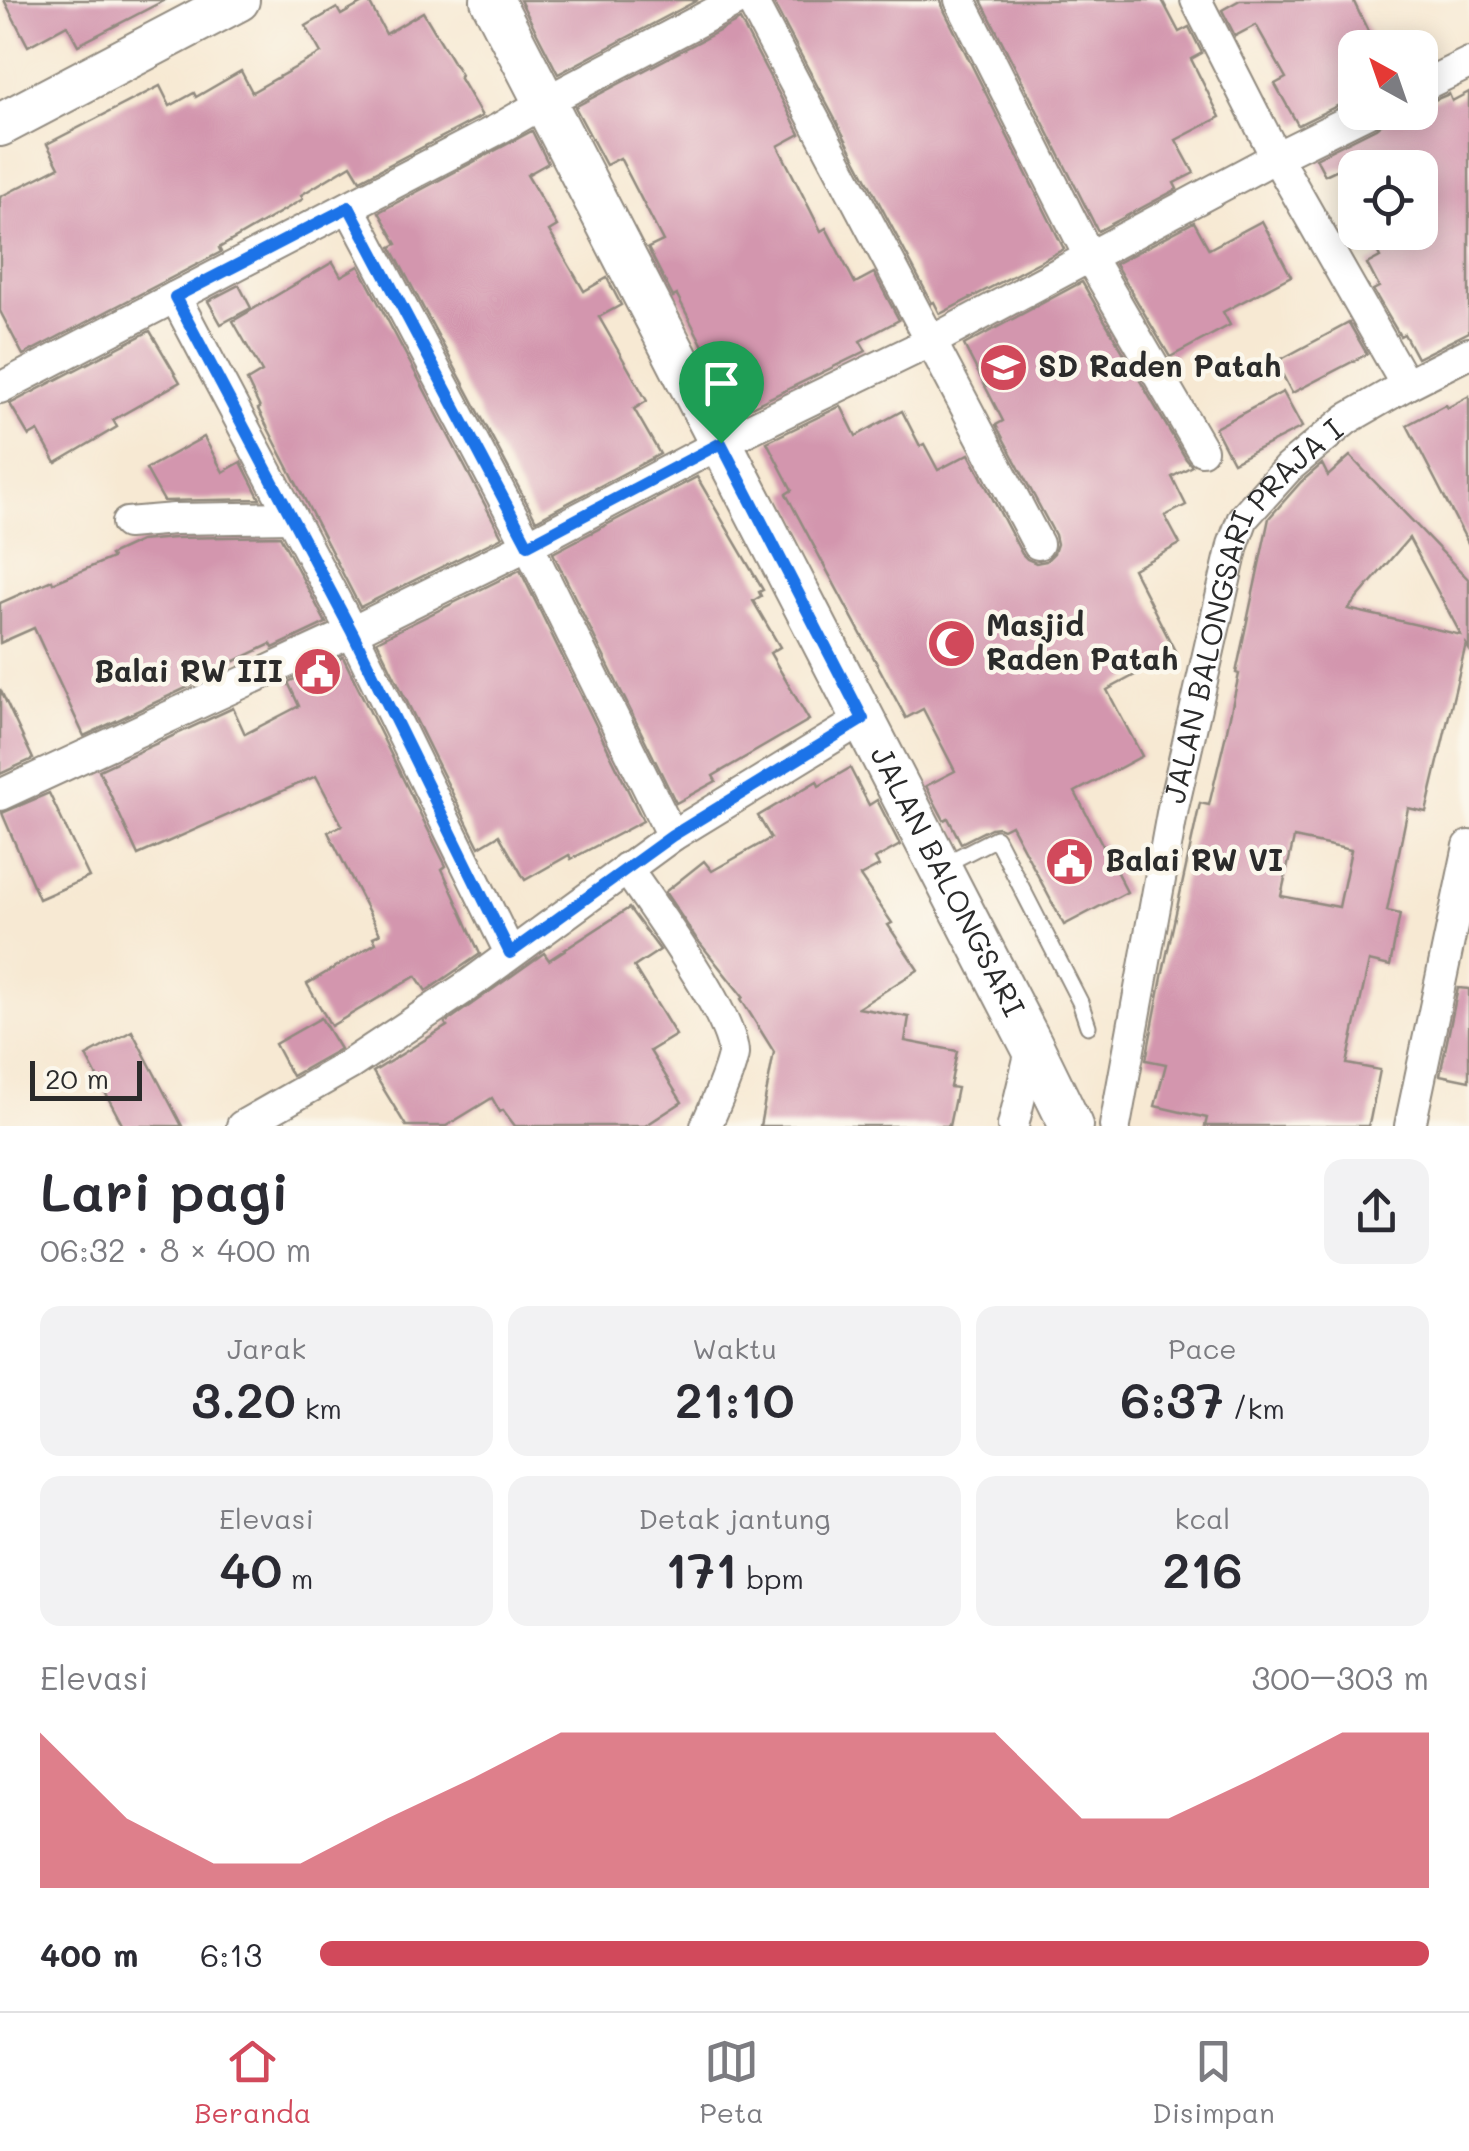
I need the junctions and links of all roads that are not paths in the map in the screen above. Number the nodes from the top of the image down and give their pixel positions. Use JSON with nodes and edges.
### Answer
{"nodes":[{"id":1,"x":238,"y":0,"type":"edge"},
{"id":2,"x":492,"y":0,"type":"edge"},
{"id":3,"x":738,"y":0,"type":"edge"},
{"id":4,"x":751,"y":0,"type":"edge"},
{"id":5,"x":960,"y":0,"type":"edge"},
{"id":6,"x":1196,"y":0,"type":"edge"},
{"id":7,"x":1469,"y":64,"type":"edge"},
{"id":8,"x":1438,"y":79,"type":"edge"},
{"id":9,"x":545,"y":102,"type":"junction"},
{"id":10,"x":0,"y":125,"type":"edge"},
{"id":11,"x":1338,"y":126,"type":"edge"},
{"id":12,"x":1276,"y":156,"type":"junction"},
{"id":13,"x":349,"y":207,"type":"junction"},
{"id":14,"x":1089,"y":256,"type":"junction"},
{"id":15,"x":175,"y":297,"type":"junction"},
{"id":16,"x":930,"y":342,"type":"junction"},
{"id":17,"x":1469,"y":353,"type":"edge"},
{"id":18,"x":3,"y":380,"type":"edge"},
{"id":19,"x":1406,"y":385,"type":"junction"},
{"id":20,"x":721,"y":443,"type":"junction"},
{"id":21,"x":1202,"y":450,"type":"dead end"},
{"id":22,"x":291,"y":517,"type":"junction"},
{"id":23,"x":127,"y":524,"type":"dead end"},
{"id":24,"x":1038,"y":544,"type":"dead end"},
{"id":25,"x":528,"y":545,"type":"junction"},
{"id":26,"x":352,"y":632,"type":"junction"},
{"id":27,"x":863,"y":719,"type":"junction"},
{"id":28,"x":0,"y":796,"type":"edge"},
{"id":29,"x":672,"y":836,"type":"junction"},
{"id":30,"x":1469,"y":846,"type":"edge"},
{"id":31,"x":940,"y":866,"type":"junction"},
{"id":32,"x":626,"y":868,"type":"junction"},
{"id":33,"x":510,"y":953,"type":"junction"},
{"id":34,"x":1088,"y":1026,"type":"dead end"},
{"id":35,"x":1032,"y":1046,"type":"junction"},
{"id":36,"x":242,"y":1126,"type":"edge"},
{"id":37,"x":706,"y":1126,"type":"edge"},
{"id":38,"x":1013,"y":1126,"type":"edge"},
{"id":39,"x":1071,"y":1126,"type":"edge"},
{"id":40,"x":1114,"y":1126,"type":"edge"},
{"id":41,"x":1410,"y":1126,"type":"edge"}],
"edges":[{"from":1,"to":10,"type":"street"},
{"from":2,"to":9,"type":"street","name":"JALAN BALONGSARI"},
{"from":3,"to":9,"type":"street"},
{"from":4,"to":16,"type":"street"},
{"from":5,"to":14,"type":"street"},
{"from":6,"to":12,"type":"street"},
{"from":7,"to":8,"type":"street"},
{"from":9,"to":13,"type":"street"},
{"from":9,"to":20,"type":"street","name":"JALAN BALONGSARI"},
{"from":11,"to":12,"type":"street"},
{"from":12,"to":14,"type":"street"},
{"from":12,"to":19,"type":"street"},
{"from":13,"to":15,"type":"street"},
{"from":13,"to":25,"type":"street"},
{"from":14,"to":16,"type":"street"},
{"from":14,"to":21,"type":"street"},
{"from":15,"to":18,"type":"street"},
{"from":15,"to":22,"type":"street"},
{"from":16,"to":20,"type":"street"},
{"from":16,"to":24,"type":"street"},
{"from":17,"to":19,"type":"street","name":"JALAN BALONGSARI PRAJA I"},
{"from":19,"to":40,"type":"street","name":"JALAN BALONGSARI PRAJA I"},
{"from":20,"to":25,"type":"street"},
{"from":20,"to":27,"type":"street","name":"JALAN BALONGSARI"},
{"from":22,"to":23,"type":"street"},
{"from":22,"to":26,"type":"street"},
{"from":25,"to":26,"type":"street"},
{"from":25,"to":29,"type":"street"},
{"from":26,"to":28,"type":"street"},
{"from":26,"to":33,"type":"street"},
{"from":27,"to":29,"type":"street"},
{"from":27,"to":31,"type":"street","name":"JALAN BALONGSARI"},
{"from":29,"to":32,"type":"street"},
{"from":30,"to":41,"type":"street"},
{"from":31,"to":34,"type":"lane"},
{"from":31,"to":35,"type":"street","name":"JALAN BALONGSARI"},
{"from":32,"to":33,"type":"street"},
{"from":32,"to":37,"type":"street"},
{"from":33,"to":36,"type":"street"},
{"from":35,"to":38,"type":"street"},
{"from":35,"to":39,"type":"street","name":"JALAN BALONGSARI"}]}
